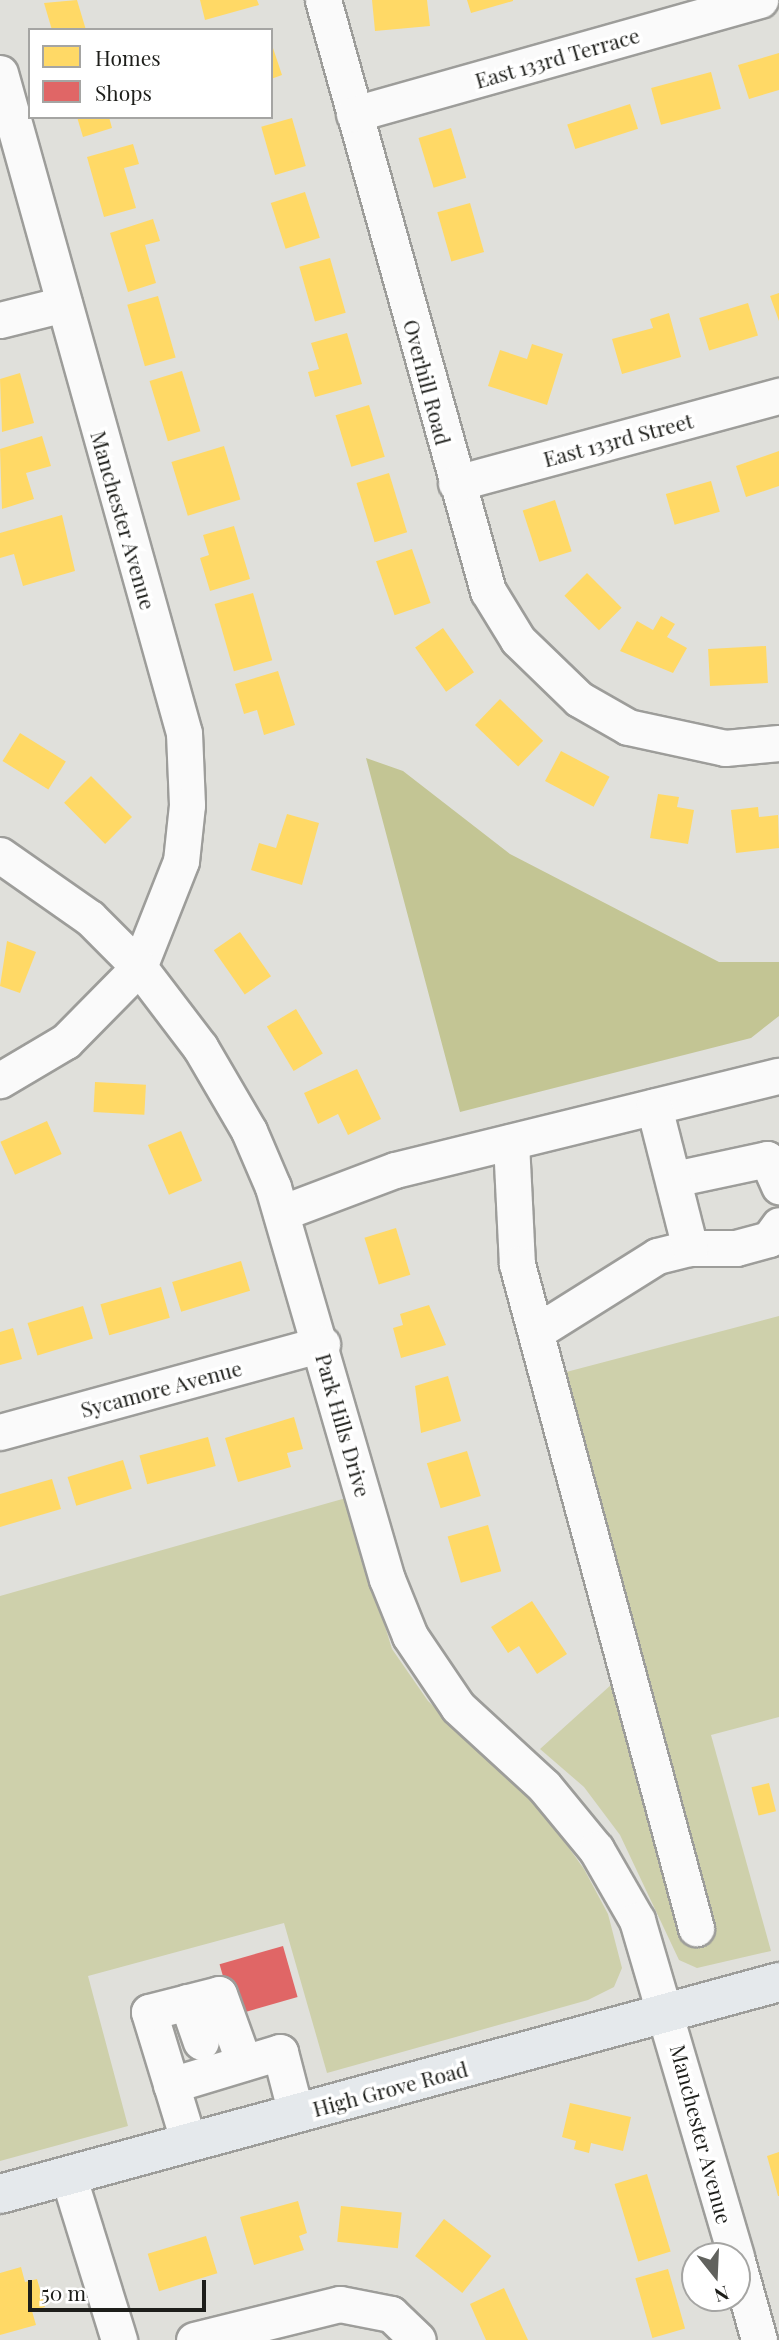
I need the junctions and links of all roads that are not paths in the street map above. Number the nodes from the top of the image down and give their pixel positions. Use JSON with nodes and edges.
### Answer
{"nodes":[{"id":1,"x":323,"y":0,"type":"edge"},
{"id":2,"x":760,"y":0,"type":"edge"},
{"id":3,"x":0,"y":73,"type":"edge"},
{"id":4,"x":354,"y":114,"type":"junction"},
{"id":5,"x":64,"y":304,"type":"junction"},
{"id":6,"x":0,"y":320,"type":"edge"},
{"id":7,"x":779,"y":396,"type":"edge"},
{"id":8,"x":456,"y":483,"type":"junction"},
{"id":9,"x":779,"y":743,"type":"edge"},
{"id":10,"x":0,"y":855,"type":"edge"},
{"id":11,"x":139,"y":967,"type":"junction"},
{"id":12,"x":779,"y":1076,"type":"edge"},
{"id":13,"x":0,"y":1080,"type":"edge"},
{"id":14,"x":654,"y":1107,"type":"junction"},
{"id":15,"x":511,"y":1142,"type":"junction"},
{"id":16,"x":674,"y":1179,"type":"junction"},
{"id":17,"x":779,"y":1186,"type":"edge"},
{"id":18,"x":281,"y":1213,"type":"junction"},
{"id":19,"x":779,"y":1225,"type":"edge"},
{"id":20,"x":690,"y":1248,"type":"junction"},
{"id":21,"x":536,"y":1332,"type":"junction"},
{"id":22,"x":321,"y":1344,"type":"junction"},
{"id":23,"x":0,"y":1432,"type":"edge"},
{"id":24,"x":696,"y":1928,"type":"dead end"},
{"id":25,"x":779,"y":1982,"type":"edge"},
{"id":26,"x":187,"y":2002,"type":"junction"},
{"id":27,"x":669,"y":2012,"type":"junction"},
{"id":28,"x":217,"y":2060,"type":"junction"},
{"id":29,"x":171,"y":2085,"type":"junction"},
{"id":30,"x":296,"y":2113,"type":"junction"},
{"id":31,"x":188,"y":2143,"type":"junction"},
{"id":32,"x":68,"y":2175,"type":"junction"},
{"id":33,"x":0,"y":2194,"type":"edge"},
{"id":34,"x":732,"y":2242,"type":"edge"},
{"id":35,"x":751,"y":2311,"type":"edge"},
{"id":36,"x":119,"y":2340,"type":"edge"},
{"id":37,"x":194,"y":2340,"type":"edge"},
{"id":38,"x":418,"y":2340,"type":"edge"},
{"id":39,"x":759,"y":2340,"type":"edge"}],
"edges":[{"from":1,"to":4,"type":"street","name":"Overhill Road"},
{"from":2,"to":4,"type":"street","name":"East 133rd Terrace"},
{"from":3,"to":5,"type":"street","name":"Manchester Avenue"},
{"from":4,"to":8,"type":"street","name":"Overhill Road"},
{"from":5,"to":6,"type":"street"},
{"from":5,"to":11,"type":"street","name":"Manchester Avenue"},
{"from":7,"to":8,"type":"street","name":"East 133rd Street"},
{"from":8,"to":9,"type":"street","name":"Overhill Road"},
{"from":10,"to":11,"type":"street","name":"Park Hills Drive"},
{"from":11,"to":13,"type":"street"},
{"from":11,"to":18,"type":"street","name":"Park Hills Drive"},
{"from":12,"to":14,"type":"street"},
{"from":14,"to":15,"type":"street"},
{"from":14,"to":16,"type":"street"},
{"from":15,"to":18,"type":"street"},
{"from":15,"to":21,"type":"street"},
{"from":16,"to":17,"type":"street"},
{"from":16,"to":20,"type":"street"},
{"from":18,"to":22,"type":"street","name":"Park Hills Drive"},
{"from":19,"to":20,"type":"street"},
{"from":20,"to":21,"type":"street"},
{"from":21,"to":24,"type":"street"},
{"from":22,"to":23,"type":"street","name":"Sycamore Avenue"},
{"from":22,"to":27,"type":"street","name":"Park Hills Drive"},
{"from":25,"to":27,"type":"main road","name":"High Grove Road"},
{"from":26,"to":28,"type":"street"},
{"from":26,"to":28,"type":"street"},
{"from":26,"to":29,"type":"street"},
{"from":27,"to":30,"type":"main road","name":"High Grove Road"},
{"from":27,"to":34,"type":"street","name":"Manchester Avenue"},
{"from":28,"to":29,"type":"street"},
{"from":28,"to":30,"type":"street"},
{"from":29,"to":31,"type":"street"},
{"from":30,"to":31,"type":"main road","name":"High Grove Road"},
{"from":31,"to":32,"type":"main road","name":"High Grove Road"},
{"from":32,"to":33,"type":"main road","name":"High Grove Road"},
{"from":32,"to":36,"type":"street"},
{"from":35,"to":39,"type":"street"},
{"from":37,"to":38,"type":"street"}]}
